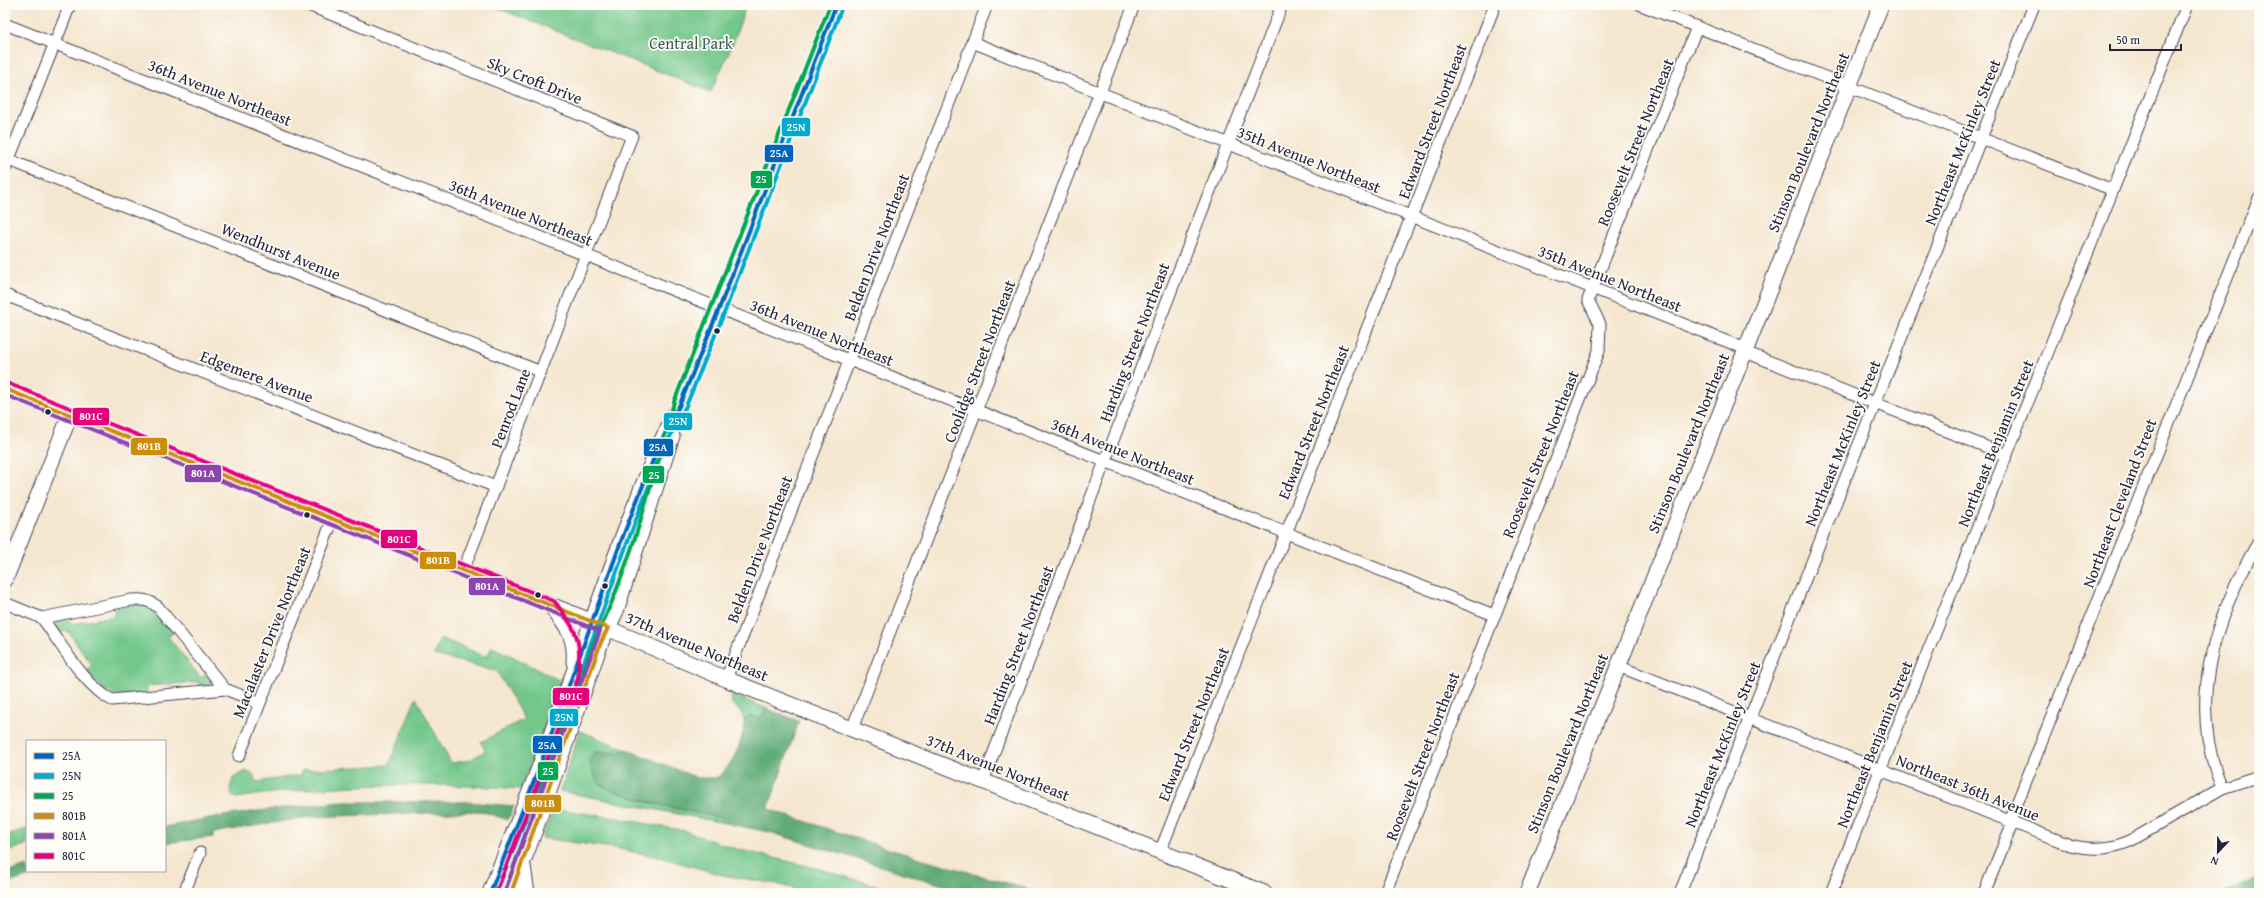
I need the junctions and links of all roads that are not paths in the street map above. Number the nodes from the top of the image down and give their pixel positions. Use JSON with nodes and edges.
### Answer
{"nodes":[{"id":1,"x":70,"y":5,"type":"edge"},
{"id":2,"x":308,"y":5,"type":"edge"},
{"id":3,"x":836,"y":5,"type":"edge"},
{"id":4,"x":987,"y":5,"type":"edge"},
{"id":5,"x":1134,"y":5,"type":"edge"},
{"id":6,"x":1282,"y":5,"type":"edge"},
{"id":7,"x":1495,"y":5,"type":"edge"},
{"id":8,"x":1641,"y":5,"type":"edge"},
{"id":9,"x":1881,"y":5,"type":"edge"},
{"id":10,"x":2034,"y":5,"type":"edge"},
{"id":11,"x":2187,"y":5,"type":"edge"},
{"id":12,"x":5,"y":24,"type":"edge"},
{"id":13,"x":1697,"y":28,"type":"junction"},
{"id":14,"x":972,"y":42,"type":"junction"},
{"id":15,"x":55,"y":44,"type":"junction"},
{"id":16,"x":1849,"y":88,"type":"junction"},
{"id":17,"x":1100,"y":93,"type":"junction"},
{"id":18,"x":1980,"y":139,"type":"junction"},
{"id":19,"x":1229,"y":144,"type":"junction"},
{"id":20,"x":7,"y":164,"type":"edge"},
{"id":21,"x":2113,"y":190,"type":"junction"},
{"id":22,"x":2259,"y":198,"type":"edge"},
{"id":23,"x":1412,"y":216,"type":"junction"},
{"id":24,"x":586,"y":256,"type":"junction"},
{"id":25,"x":1594,"y":289,"type":"junction"},
{"id":26,"x":5,"y":295,"type":"edge"},
{"id":27,"x":719,"y":309,"type":"junction"},
{"id":28,"x":1745,"y":350,"type":"junction"},
{"id":29,"x":849,"y":360,"type":"junction"},
{"id":30,"x":541,"y":372,"type":"junction"},
{"id":31,"x":5,"y":389,"type":"edge"},
{"id":32,"x":680,"y":404,"type":"junction"},
{"id":33,"x":1874,"y":404,"type":"junction"},
{"id":34,"x":977,"y":410,"type":"junction"},
{"id":35,"x":70,"y":415,"type":"junction"},
{"id":36,"x":2007,"y":455,"type":"junction"},
{"id":37,"x":1105,"y":461,"type":"junction"},
{"id":38,"x":496,"y":487,"type":"junction"},
{"id":39,"x":333,"y":519,"type":"junction"},
{"id":40,"x":1286,"y":533,"type":"junction"},
{"id":41,"x":2259,"y":541,"type":"edge"},
{"id":42,"x":464,"y":571,"type":"junction"},
{"id":43,"x":5,"y":580,"type":"edge"},
{"id":44,"x":5,"y":603,"type":"edge"},
{"id":45,"x":550,"y":605,"type":"junction"},
{"id":46,"x":1494,"y":615,"type":"junction"},
{"id":47,"x":42,"y":618,"type":"junction"},
{"id":48,"x":593,"y":622,"type":"junction"},
{"id":49,"x":608,"y":628,"type":"junction"},
{"id":50,"x":1618,"y":666,"type":"junction"},
{"id":51,"x":572,"y":677,"type":"junction"},
{"id":52,"x":726,"y":679,"type":"junction"},
{"id":53,"x":225,"y":689,"type":"junction"},
{"id":54,"x":260,"y":703,"type":"junction"},
{"id":55,"x":1750,"y":719,"type":"junction"},
{"id":56,"x":852,"y":729,"type":"junction"},
{"id":57,"x":239,"y":756,"type":"dead end"},
{"id":58,"x":1881,"y":770,"type":"junction"},
{"id":59,"x":2259,"y":776,"type":"edge"},
{"id":60,"x":983,"y":781,"type":"junction"},
{"id":61,"x":2222,"y":788,"type":"junction"},
{"id":62,"x":2012,"y":821,"type":"junction"},
{"id":63,"x":1160,"y":852,"type":"junction"},
{"id":64,"x":200,"y":853,"type":"dead end"},
{"id":65,"x":522,"y":863,"type":"junction"},
{"id":66,"x":499,"y":870,"type":"junction"},
{"id":67,"x":184,"y":893,"type":"edge"},
{"id":68,"x":490,"y":893,"type":"edge"},
{"id":69,"x":504,"y":893,"type":"edge"},
{"id":70,"x":511,"y":893,"type":"edge"},
{"id":71,"x":527,"y":893,"type":"edge"},
{"id":72,"x":1264,"y":893,"type":"edge"},
{"id":73,"x":1385,"y":893,"type":"edge"},
{"id":74,"x":1527,"y":893,"type":"edge"},
{"id":75,"x":1680,"y":893,"type":"edge"},
{"id":76,"x":1831,"y":893,"type":"edge"},
{"id":77,"x":1984,"y":893,"type":"edge"}],
"edges":[{"from":1,"to":15,"type":"street"},
{"from":2,"to":24,"type":"street","name":"Sky Croft Drive"},
{"from":3,"to":27,"type":"main road"},
{"from":4,"to":14,"type":"street","name":"Belden Drive Northeast"},
{"from":5,"to":17,"type":"street","name":"Coolidge Street Northeast"},
{"from":6,"to":19,"type":"street","name":"Harding Street Northeast"},
{"from":7,"to":23,"type":"street","name":"Edward Street Northeast"},
{"from":8,"to":13,"type":"street"},
{"from":9,"to":16,"type":"main road","name":"Stinson Boulevard Northeast"},
{"from":10,"to":18,"type":"street","name":"Northeast McKinley Street"},
{"from":11,"to":21,"type":"street","name":"Northeast Benjamin Street"},
{"from":12,"to":15,"type":"street","name":"36th Avenue Northeast"},
{"from":13,"to":16,"type":"street"},
{"from":13,"to":25,"type":"street","name":"Roosevelt Street Northeast"},
{"from":14,"to":17,"type":"street","name":"35th Avenue Northeast"},
{"from":14,"to":29,"type":"street","name":"Belden Drive Northeast"},
{"from":15,"to":20,"type":"street"},
{"from":15,"to":24,"type":"street","name":"36th Avenue Northeast"},
{"from":16,"to":18,"type":"street"},
{"from":16,"to":28,"type":"main road","name":"Stinson Boulevard Northeast"},
{"from":17,"to":19,"type":"street","name":"35th Avenue Northeast"},
{"from":17,"to":34,"type":"street","name":"Coolidge Street Northeast"},
{"from":18,"to":21,"type":"street"},
{"from":18,"to":33,"type":"street","name":"Northeast McKinley Street"},
{"from":19,"to":23,"type":"street","name":"35th Avenue Northeast"},
{"from":19,"to":37,"type":"street","name":"Harding Street Northeast"},
{"from":20,"to":30,"type":"street","name":"Wendhurst Avenue"},
{"from":21,"to":36,"type":"street","name":"Northeast Benjamin Street"},
{"from":22,"to":62,"type":"street","name":"Northeast Cleveland Street"},
{"from":23,"to":25,"type":"street","name":"35th Avenue Northeast"},
{"from":23,"to":40,"type":"street","name":"Edward Street Northeast"},
{"from":24,"to":27,"type":"street","name":"36th Avenue Northeast"},
{"from":24,"to":30,"type":"street","name":"Penrod Lane"},
{"from":25,"to":28,"type":"street","name":"35th Avenue Northeast"},
{"from":25,"to":46,"type":"street","name":"Roosevelt Street Northeast"},
{"from":26,"to":38,"type":"street","name":"Edgemere Avenue"},
{"from":27,"to":29,"type":"street","name":"36th Avenue Northeast"},
{"from":27,"to":32,"type":"main road"},
{"from":28,"to":33,"type":"street","name":"35th Avenue Northeast"},
{"from":28,"to":50,"type":"main road","name":"Stinson Boulevard Northeast"},
{"from":29,"to":34,"type":"street","name":"36th Avenue Northeast"},
{"from":29,"to":52,"type":"street","name":"Belden Drive Northeast"},
{"from":30,"to":38,"type":"street","name":"Penrod Lane"},
{"from":31,"to":35,"type":"main road","name":"37th Avenue Northeast"},
{"from":32,"to":48,"type":"main road"},
{"from":32,"to":49,"type":"main road"},
{"from":33,"to":36,"type":"street","name":"35th Avenue Northeast"},
{"from":33,"to":55,"type":"street","name":"Northeast McKinley Street"},
{"from":34,"to":37,"type":"street","name":"36th Avenue Northeast"},
{"from":34,"to":56,"type":"street","name":"Coolidge Street Northeast"},
{"from":35,"to":39,"type":"main road","name":"37th Avenue Northeast"},
{"from":35,"to":43,"type":"main road"},
{"from":36,"to":58,"type":"street","name":"Northeast Benjamin Street"},
{"from":37,"to":40,"type":"street","name":"36th Avenue Northeast"},
{"from":37,"to":60,"type":"street","name":"Harding Street Northeast"},
{"from":38,"to":42,"type":"street","name":"Penrod Lane"},
{"from":39,"to":42,"type":"main road","name":"37th Avenue Northeast"},
{"from":39,"to":54,"type":"street","name":"Macalaster Drive Northeast"},
{"from":40,"to":46,"type":"street","name":"36th Avenue Northeast"},
{"from":40,"to":63,"type":"street","name":"Edward Street Northeast"},
{"from":41,"to":61,"type":"street"},
{"from":42,"to":45,"type":"main road","name":"37th Avenue Northeast"},
{"from":44,"to":47,"type":"street"},
{"from":45,"to":48,"type":"main road","name":"37th Avenue Northeast"},
{"from":45,"to":51,"type":"main road"},
{"from":46,"to":73,"type":"street","name":"Roosevelt Street Northeast"},
{"from":47,"to":53,"type":"street"},
{"from":47,"to":53,"type":"street"},
{"from":48,"to":49,"type":"main road","name":"37th Avenue Northeast"},
{"from":48,"to":51,"type":"main road"},
{"from":49,"to":52,"type":"main road","name":"37th Avenue Northeast"},
{"from":49,"to":65,"type":"main road"},
{"from":50,"to":55,"type":"street","name":"Northeast 36th Avenue"},
{"from":50,"to":74,"type":"main road","name":"Stinson Boulevard Northeast"},
{"from":51,"to":66,"type":"main road"},
{"from":52,"to":56,"type":"main road","name":"37th Avenue Northeast"},
{"from":53,"to":54,"type":"street"},
{"from":54,"to":57,"type":"street","name":"Macalaster Drive Northeast"},
{"from":55,"to":58,"type":"street","name":"Northeast 36th Avenue"},
{"from":55,"to":75,"type":"street","name":"Northeast McKinley Street"},
{"from":56,"to":60,"type":"main road","name":"37th Avenue Northeast"},
{"from":58,"to":62,"type":"street","name":"Northeast 36th Avenue"},
{"from":58,"to":76,"type":"street","name":"Northeast Benjamin Street"},
{"from":59,"to":61,"type":"street","name":"Northeast 36th Avenue"},
{"from":60,"to":63,"type":"main road","name":"37th Avenue Northeast"},
{"from":61,"to":62,"type":"street","name":"Northeast 36th Avenue"},
{"from":62,"to":77,"type":"street","name":"Northeast Cleveland Street"},
{"from":63,"to":72,"type":"main road","name":"37th Avenue Northeast"},
{"from":64,"to":67,"type":"street"},
{"from":65,"to":70,"type":"main road"},
{"from":65,"to":71,"type":"main road"},
{"from":66,"to":68,"type":"main road"},
{"from":66,"to":69,"type":"main road"}]}
